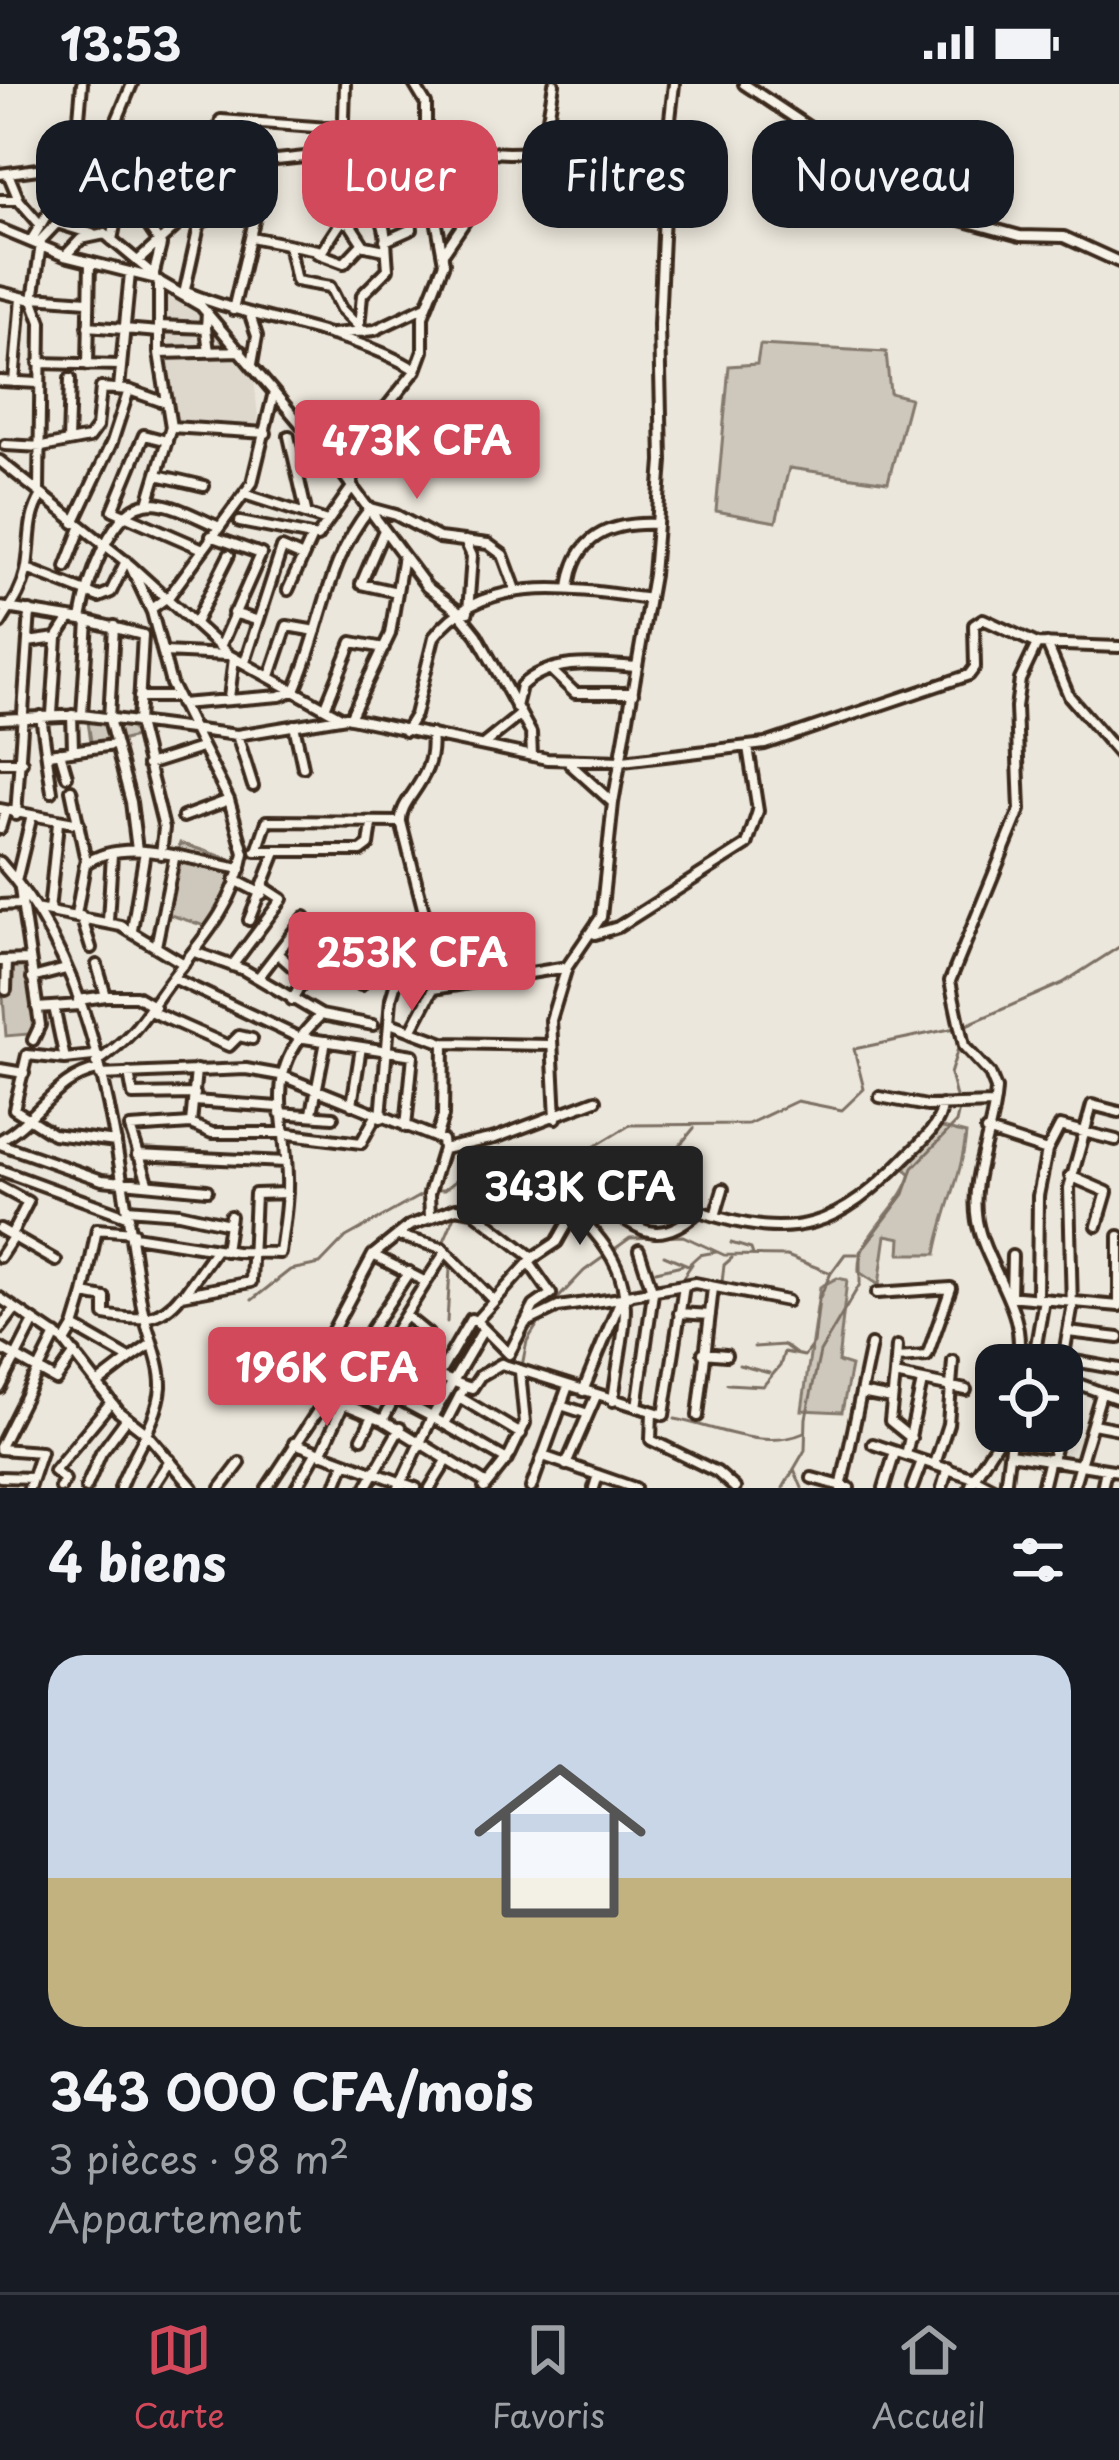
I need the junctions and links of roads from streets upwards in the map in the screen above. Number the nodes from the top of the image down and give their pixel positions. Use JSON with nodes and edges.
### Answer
{"nodes":[{"id":1,"x":82,"y":84,"type":"edge"},
{"id":2,"x":132,"y":84,"type":"edge"},
{"id":3,"x":345,"y":84,"type":"edge"},
{"id":4,"x":414,"y":84,"type":"edge"},
{"id":5,"x":552,"y":84,"type":"edge"},
{"id":6,"x":674,"y":84,"type":"edge"},
{"id":7,"x":744,"y":84,"type":"edge"},
{"id":8,"x":78,"y":120,"type":"edge"},
{"id":9,"x":117,"y":120,"type":"edge"},
{"id":10,"x":343,"y":120,"type":"edge"},
{"id":11,"x":426,"y":120,"type":"edge"},
{"id":12,"x":547,"y":120,"type":"edge"},
{"id":13,"x":670,"y":120,"type":"edge"},
{"id":14,"x":36,"y":171,"type":"edge"},
{"id":15,"x":5,"y":175,"type":"edge"},
{"id":16,"x":0,"y":200,"type":"edge"},
{"id":17,"x":19,"y":200,"type":"junction"},
{"id":18,"x":36,"y":220,"type":"edge"},
{"id":19,"x":38,"y":228,"type":"edge"},
{"id":20,"x":115,"y":228,"type":"edge"},
{"id":21,"x":152,"y":228,"type":"edge"},
{"id":22,"x":172,"y":228,"type":"edge"},
{"id":23,"x":198,"y":228,"type":"edge"},
{"id":24,"x":253,"y":228,"type":"edge"},
{"id":25,"x":335,"y":228,"type":"edge"},
{"id":26,"x":353,"y":228,"type":"edge"},
{"id":27,"x":382,"y":228,"type":"edge"},
{"id":28,"x":412,"y":228,"type":"edge"},
{"id":29,"x":440,"y":228,"type":"edge"},
{"id":30,"x":460,"y":228,"type":"edge"},
{"id":31,"x":665,"y":228,"type":"edge"},
{"id":32,"x":0,"y":229,"type":"edge"},
{"id":33,"x":92,"y":234,"type":"junction"},
{"id":34,"x":251,"y":237,"type":"junction"},
{"id":35,"x":159,"y":238,"type":"junction"},
{"id":36,"x":112,"y":240,"type":"junction"},
{"id":37,"x":37,"y":242,"type":"junction"},
{"id":38,"x":364,"y":244,"type":"junction"},
{"id":39,"x":386,"y":246,"type":"junction"},
{"id":40,"x":289,"y":248,"type":"junction"},
{"id":41,"x":316,"y":252,"type":"junction"},
{"id":42,"x":444,"y":252,"type":"junction"},
{"id":43,"x":65,"y":256,"type":"junction"},
{"id":44,"x":138,"y":261,"type":"junction"},
{"id":45,"x":90,"y":262,"type":"junction"},
{"id":46,"x":1119,"y":262,"type":"edge"},
{"id":47,"x":130,"y":273,"type":"junction"},
{"id":48,"x":155,"y":278,"type":"junction"},
{"id":49,"x":0,"y":292,"type":"edge"},
{"id":50,"x":184,"y":293,"type":"junction"},
{"id":51,"x":21,"y":298,"type":"junction"},
{"id":52,"x":34,"y":298,"type":"junction"},
{"id":53,"x":87,"y":301,"type":"junction"},
{"id":54,"x":426,"y":306,"type":"junction"},
{"id":55,"x":233,"y":310,"type":"junction"},
{"id":56,"x":207,"y":312,"type":"junction"},
{"id":57,"x":251,"y":317,"type":"junction"},
{"id":58,"x":88,"y":326,"type":"junction"},
{"id":59,"x":126,"y":328,"type":"junction"},
{"id":60,"x":206,"y":328,"type":"junction"},
{"id":61,"x":159,"y":329,"type":"junction"},
{"id":62,"x":362,"y":330,"type":"junction"},
{"id":63,"x":313,"y":333,"type":"junction"},
{"id":64,"x":242,"y":351,"type":"junction"},
{"id":65,"x":208,"y":352,"type":"junction"},
{"id":66,"x":158,"y":353,"type":"junction"},
{"id":67,"x":39,"y":363,"type":"junction"},
{"id":68,"x":88,"y":364,"type":"junction"},
{"id":69,"x":120,"y":365,"type":"junction"},
{"id":70,"x":252,"y":365,"type":"junction"},
{"id":71,"x":416,"y":370,"type":"junction"},
{"id":72,"x":70,"y":379,"type":"dead end"},
{"id":73,"x":0,"y":381,"type":"edge"},
{"id":74,"x":14,"y":382,"type":"junction"},
{"id":75,"x":38,"y":383,"type":"junction"},
{"id":76,"x":124,"y":389,"type":"junction"},
{"id":77,"x":273,"y":396,"type":"junction"},
{"id":78,"x":166,"y":404,"type":"junction"},
{"id":79,"x":171,"y":427,"type":"junction"},
{"id":80,"x":266,"y":433,"type":"junction"},
{"id":81,"x":290,"y":436,"type":"dead end"},
{"id":82,"x":167,"y":441,"type":"junction"},
{"id":83,"x":68,"y":442,"type":"junction"},
{"id":84,"x":5,"y":445,"type":"dead end"},
{"id":85,"x":42,"y":447,"type":"junction"},
{"id":86,"x":0,"y":461,"type":"edge"},
{"id":87,"x":157,"y":475,"type":"junction"},
{"id":88,"x":204,"y":486,"type":"dead end"},
{"id":89,"x":352,"y":487,"type":"junction"},
{"id":90,"x":40,"y":493,"type":"junction"},
{"id":91,"x":243,"y":494,"type":"junction"},
{"id":92,"x":148,"y":503,"type":"junction"},
{"id":93,"x":370,"y":508,"type":"junction"},
{"id":94,"x":306,"y":511,"type":"junction"},
{"id":95,"x":122,"y":517,"type":"junction"},
{"id":96,"x":327,"y":521,"type":"junction"},
{"id":97,"x":240,"y":522,"type":"dead end"},
{"id":98,"x":657,"y":524,"type":"junction"},
{"id":99,"x":78,"y":525,"type":"junction"},
{"id":100,"x":218,"y":526,"type":"junction"},
{"id":101,"x":385,"y":528,"type":"junction"},
{"id":102,"x":211,"y":536,"type":"junction"},
{"id":103,"x":312,"y":537,"type":"junction"},
{"id":104,"x":465,"y":541,"type":"junction"},
{"id":105,"x":108,"y":545,"type":"junction"},
{"id":106,"x":203,"y":549,"type":"junction"},
{"id":107,"x":403,"y":553,"type":"junction"},
{"id":108,"x":229,"y":555,"type":"dead end"},
{"id":109,"x":303,"y":557,"type":"junction"},
{"id":110,"x":128,"y":562,"type":"junction"},
{"id":111,"x":66,"y":567,"type":"dead end"},
{"id":112,"x":27,"y":569,"type":"junction"},
{"id":113,"x":569,"y":589,"type":"junction"},
{"id":114,"x":288,"y":590,"type":"dead end"},
{"id":115,"x":516,"y":590,"type":"junction"},
{"id":116,"x":86,"y":592,"type":"junction"},
{"id":117,"x":397,"y":592,"type":"junction"},
{"id":118,"x":168,"y":597,"type":"junction"},
{"id":119,"x":650,"y":599,"type":"junction"},
{"id":120,"x":0,"y":607,"type":"edge"},
{"id":121,"x":14,"y":608,"type":"junction"},
{"id":122,"x":152,"y":610,"type":"junction"},
{"id":123,"x":31,"y":611,"type":"junction"},
{"id":124,"x":233,"y":613,"type":"junction"},
{"id":125,"x":464,"y":614,"type":"junction"},
{"id":126,"x":70,"y":618,"type":"junction"},
{"id":127,"x":84,"y":620,"type":"junction"},
{"id":128,"x":256,"y":620,"type":"junction"},
{"id":129,"x":194,"y":623,"type":"junction"},
{"id":130,"x":0,"y":624,"type":"edge"},
{"id":131,"x":114,"y":626,"type":"junction"},
{"id":132,"x":138,"y":631,"type":"junction"},
{"id":133,"x":316,"y":631,"type":"junction"},
{"id":134,"x":57,"y":638,"type":"junction"},
{"id":135,"x":28,"y":642,"type":"junction"},
{"id":136,"x":1042,"y":644,"type":"junction"},
{"id":137,"x":220,"y":647,"type":"junction"},
{"id":138,"x":1119,"y":647,"type":"edge"},
{"id":139,"x":384,"y":648,"type":"junction"},
{"id":140,"x":1107,"y":650,"type":"junction"},
{"id":141,"x":163,"y":652,"type":"junction"},
{"id":142,"x":231,"y":656,"type":"junction"},
{"id":143,"x":1119,"y":657,"type":"edge"},
{"id":144,"x":245,"y":662,"type":"junction"},
{"id":145,"x":637,"y":667,"type":"junction"},
{"id":146,"x":550,"y":669,"type":"junction"},
{"id":147,"x":269,"y":676,"type":"junction"},
{"id":148,"x":295,"y":690,"type":"junction"},
{"id":149,"x":633,"y":694,"type":"junction"},
{"id":150,"x":139,"y":697,"type":"junction"},
{"id":151,"x":229,"y":698,"type":"junction"},
{"id":152,"x":179,"y":700,"type":"junction"},
{"id":153,"x":325,"y":708,"type":"junction"},
{"id":154,"x":518,"y":712,"type":"junction"},
{"id":155,"x":47,"y":715,"type":"junction"},
{"id":156,"x":77,"y":715,"type":"junction"},
{"id":157,"x":22,"y":718,"type":"junction"},
{"id":158,"x":109,"y":718,"type":"junction"},
{"id":159,"x":346,"y":718,"type":"junction"},
{"id":160,"x":0,"y":719,"type":"edge"},
{"id":161,"x":138,"y":722,"type":"junction"},
{"id":162,"x":294,"y":725,"type":"junction"},
{"id":163,"x":405,"y":731,"type":"junction"},
{"id":164,"x":193,"y":732,"type":"junction"},
{"id":165,"x":431,"y":734,"type":"junction"},
{"id":166,"x":237,"y":735,"type":"junction"},
{"id":167,"x":113,"y":745,"type":"junction"},
{"id":168,"x":483,"y":745,"type":"junction"},
{"id":169,"x":748,"y":747,"type":"junction"},
{"id":170,"x":201,"y":748,"type":"junction"},
{"id":171,"x":73,"y":749,"type":"junction"},
{"id":172,"x":54,"y":753,"type":"junction"},
{"id":173,"x":1119,"y":754,"type":"edge"},
{"id":174,"x":532,"y":756,"type":"junction"},
{"id":175,"x":568,"y":761,"type":"junction"},
{"id":176,"x":623,"y":761,"type":"junction"},
{"id":177,"x":0,"y":762,"type":"edge"},
{"id":178,"x":22,"y":762,"type":"junction"},
{"id":179,"x":147,"y":766,"type":"junction"},
{"id":180,"x":303,"y":767,"type":"dead end"},
{"id":181,"x":67,"y":776,"type":"dead end"},
{"id":182,"x":253,"y":786,"type":"dead end"},
{"id":183,"x":71,"y":790,"type":"dead end"},
{"id":184,"x":52,"y":792,"type":"dead end"},
{"id":185,"x":229,"y":800,"type":"junction"},
{"id":186,"x":613,"y":803,"type":"junction"},
{"id":187,"x":3,"y":810,"type":"edge"},
{"id":188,"x":16,"y":815,"type":"junction"},
{"id":189,"x":182,"y":817,"type":"dead end"},
{"id":190,"x":32,"y":819,"type":"junction"},
{"id":191,"x":401,"y":822,"type":"junction"},
{"id":192,"x":58,"y":823,"type":"junction"},
{"id":193,"x":79,"y":824,"type":"junction"},
{"id":194,"x":372,"y":824,"type":"junction"},
{"id":195,"x":0,"y":829,"type":"edge"},
{"id":196,"x":238,"y":829,"type":"junction"},
{"id":197,"x":260,"y":832,"type":"junction"},
{"id":198,"x":141,"y":850,"type":"junction"},
{"id":199,"x":257,"y":851,"type":"junction"},
{"id":200,"x":276,"y":852,"type":"junction"},
{"id":201,"x":244,"y":853,"type":"junction"},
{"id":202,"x":112,"y":854,"type":"junction"},
{"id":203,"x":161,"y":854,"type":"junction"},
{"id":204,"x":174,"y":859,"type":"junction"},
{"id":205,"x":86,"y":861,"type":"junction"},
{"id":206,"x":0,"y":862,"type":"edge"},
{"id":207,"x":242,"y":869,"type":"junction"},
{"id":208,"x":236,"y":880,"type":"junction"},
{"id":209,"x":18,"y":884,"type":"junction"},
{"id":210,"x":264,"y":891,"type":"junction"},
{"id":211,"x":20,"y":904,"type":"junction"},
{"id":212,"x":0,"y":905,"type":"edge"},
{"id":213,"x":33,"y":909,"type":"junction"},
{"id":214,"x":50,"y":911,"type":"junction"},
{"id":215,"x":78,"y":916,"type":"junction"},
{"id":216,"x":305,"y":917,"type":"dead end"},
{"id":217,"x":249,"y":920,"type":"dead end"},
{"id":218,"x":108,"y":921,"type":"junction"},
{"id":219,"x":132,"y":930,"type":"junction"},
{"id":220,"x":329,"y":932,"type":"dead end"},
{"id":221,"x":595,"y":934,"type":"junction"},
{"id":222,"x":156,"y":946,"type":"junction"},
{"id":223,"x":436,"y":946,"type":"junction"},
{"id":224,"x":91,"y":948,"type":"dead end"},
{"id":225,"x":197,"y":953,"type":"junction"},
{"id":226,"x":277,"y":953,"type":"junction"},
{"id":227,"x":436,"y":959,"type":"dead end"},
{"id":228,"x":28,"y":960,"type":"junction"},
{"id":229,"x":4,"y":961,"type":"edge"},
{"id":230,"x":315,"y":963,"type":"junction"},
{"id":231,"x":97,"y":964,"type":"dead end"},
{"id":232,"x":184,"y":964,"type":"junction"},
{"id":233,"x":232,"y":966,"type":"junction"},
{"id":234,"x":567,"y":967,"type":"junction"},
{"id":235,"x":66,"y":969,"type":"junction"},
{"id":236,"x":400,"y":969,"type":"dead end"},
{"id":237,"x":32,"y":978,"type":"junction"},
{"id":238,"x":172,"y":978,"type":"junction"},
{"id":239,"x":258,"y":978,"type":"junction"},
{"id":240,"x":305,"y":978,"type":"junction"},
{"id":241,"x":6,"y":990,"type":"dead end"},
{"id":242,"x":106,"y":996,"type":"junction"},
{"id":243,"x":292,"y":1000,"type":"junction"},
{"id":244,"x":79,"y":1003,"type":"junction"},
{"id":245,"x":54,"y":1007,"type":"junction"},
{"id":246,"x":38,"y":1008,"type":"junction"},
{"id":247,"x":154,"y":1010,"type":"junction"},
{"id":248,"x":321,"y":1015,"type":"junction"},
{"id":249,"x":391,"y":1023,"type":"junction"},
{"id":250,"x":373,"y":1025,"type":"dead end"},
{"id":251,"x":411,"y":1031,"type":"junction"},
{"id":252,"x":298,"y":1037,"type":"junction"},
{"id":253,"x":251,"y":1039,"type":"dead end"},
{"id":254,"x":33,"y":1040,"type":"dead end"},
{"id":255,"x":326,"y":1041,"type":"junction"},
{"id":256,"x":444,"y":1043,"type":"junction"},
{"id":257,"x":549,"y":1045,"type":"junction"},
{"id":258,"x":361,"y":1047,"type":"junction"},
{"id":259,"x":390,"y":1052,"type":"junction"},
{"id":260,"x":65,"y":1059,"type":"junction"},
{"id":261,"x":97,"y":1066,"type":"junction"},
{"id":262,"x":0,"y":1069,"type":"edge"},
{"id":263,"x":196,"y":1070,"type":"junction"},
{"id":264,"x":24,"y":1073,"type":"junction"},
{"id":265,"x":128,"y":1073,"type":"junction"},
{"id":266,"x":314,"y":1087,"type":"junction"},
{"id":267,"x":880,"y":1097,"type":"dead end"},
{"id":268,"x":194,"y":1098,"type":"junction"},
{"id":269,"x":596,"y":1100,"type":"dead end"},
{"id":270,"x":2,"y":1101,"type":"edge"},
{"id":271,"x":994,"y":1104,"type":"junction"},
{"id":272,"x":352,"y":1105,"type":"junction"},
{"id":273,"x":942,"y":1105,"type":"junction"},
{"id":274,"x":14,"y":1108,"type":"junction"},
{"id":275,"x":279,"y":1110,"type":"junction"},
{"id":276,"x":1119,"y":1112,"type":"edge"},
{"id":277,"x":311,"y":1114,"type":"junction"},
{"id":278,"x":334,"y":1117,"type":"dead end"},
{"id":279,"x":378,"y":1117,"type":"junction"},
{"id":280,"x":556,"y":1118,"type":"junction"},
{"id":281,"x":32,"y":1121,"type":"junction"},
{"id":282,"x":191,"y":1124,"type":"junction"},
{"id":283,"x":406,"y":1127,"type":"junction"},
{"id":284,"x":986,"y":1131,"type":"junction"},
{"id":285,"x":283,"y":1132,"type":"junction"},
{"id":286,"x":1084,"y":1133,"type":"junction"},
{"id":287,"x":436,"y":1138,"type":"junction"},
{"id":288,"x":132,"y":1140,"type":"junction"},
{"id":289,"x":1116,"y":1140,"type":"edge"},
{"id":290,"x":0,"y":1142,"type":"edge"},
{"id":291,"x":116,"y":1143,"type":"junction"},
{"id":292,"x":443,"y":1149,"type":"junction"},
{"id":293,"x":1047,"y":1151,"type":"junction"},
{"id":294,"x":136,"y":1155,"type":"junction"},
{"id":295,"x":286,"y":1162,"type":"junction"},
{"id":296,"x":0,"y":1170,"type":"edge"},
{"id":297,"x":1070,"y":1176,"type":"junction"},
{"id":298,"x":124,"y":1182,"type":"junction"},
{"id":299,"x":148,"y":1182,"type":"junction"},
{"id":300,"x":0,"y":1186,"type":"edge"},
{"id":301,"x":723,"y":1189,"type":"dead end"},
{"id":302,"x":207,"y":1190,"type":"dead end"},
{"id":303,"x":287,"y":1193,"type":"junction"},
{"id":304,"x":591,"y":1196,"type":"junction"},
{"id":305,"x":574,"y":1207,"type":"junction"},
{"id":306,"x":473,"y":1211,"type":"junction"},
{"id":307,"x":699,"y":1211,"type":"junction"},
{"id":308,"x":128,"y":1213,"type":"junction"},
{"id":309,"x":430,"y":1216,"type":"junction"},
{"id":310,"x":716,"y":1216,"type":"junction"},
{"id":311,"x":1097,"y":1226,"type":"dead end"},
{"id":312,"x":0,"y":1228,"type":"edge"},
{"id":313,"x":133,"y":1234,"type":"junction"},
{"id":314,"x":1119,"y":1235,"type":"edge"},
{"id":315,"x":12,"y":1236,"type":"junction"},
{"id":316,"x":397,"y":1236,"type":"junction"},
{"id":317,"x":220,"y":1250,"type":"junction"},
{"id":318,"x":639,"y":1250,"type":"dead end"},
{"id":319,"x":446,"y":1251,"type":"junction"},
{"id":320,"x":250,"y":1253,"type":"junction"},
{"id":321,"x":373,"y":1255,"type":"junction"},
{"id":322,"x":1012,"y":1256,"type":"dead end"},
{"id":323,"x":0,"y":1257,"type":"edge"},
{"id":324,"x":56,"y":1261,"type":"dead end"},
{"id":325,"x":531,"y":1261,"type":"junction"},
{"id":326,"x":1118,"y":1264,"type":"edge"},
{"id":327,"x":409,"y":1272,"type":"junction"},
{"id":328,"x":426,"y":1282,"type":"junction"},
{"id":329,"x":684,"y":1286,"type":"junction"},
{"id":330,"x":652,"y":1287,"type":"junction"},
{"id":331,"x":713,"y":1288,"type":"junction"},
{"id":332,"x":877,"y":1293,"type":"dead end"},
{"id":333,"x":84,"y":1294,"type":"junction"},
{"id":334,"x":184,"y":1294,"type":"junction"},
{"id":335,"x":1009,"y":1296,"type":"junction"},
{"id":336,"x":625,"y":1297,"type":"junction"},
{"id":337,"x":1040,"y":1299,"type":"junction"},
{"id":338,"x":492,"y":1300,"type":"junction"},
{"id":339,"x":1,"y":1301,"type":"edge"},
{"id":340,"x":787,"y":1301,"type":"dead end"},
{"id":341,"x":1072,"y":1303,"type":"junction"},
{"id":342,"x":1119,"y":1306,"type":"edge"},
{"id":343,"x":15,"y":1309,"type":"junction"},
{"id":344,"x":680,"y":1313,"type":"junction"},
{"id":345,"x":710,"y":1315,"type":"junction"},
{"id":346,"x":406,"y":1317,"type":"junction"},
{"id":347,"x":145,"y":1319,"type":"junction"},
{"id":348,"x":34,"y":1321,"type":"junction"},
{"id":349,"x":476,"y":1321,"type":"junction"},
{"id":350,"x":525,"y":1323,"type":"junction"},
{"id":351,"x":74,"y":1327,"type":"junction"},
{"id":352,"x":0,"y":1329,"type":"edge"},
{"id":353,"x":483,"y":1330,"type":"junction"},
{"id":354,"x":1068,"y":1332,"type":"junction"},
{"id":355,"x":56,"y":1334,"type":"junction"},
{"id":356,"x":1119,"y":1338,"type":"edge"},
{"id":357,"x":65,"y":1342,"type":"junction"},
{"id":358,"x":1019,"y":1344,"type":"edge"},
{"id":359,"x":1035,"y":1344,"type":"edge"},
{"id":360,"x":1066,"y":1344,"type":"edge"},
{"id":361,"x":150,"y":1345,"type":"junction"},
{"id":362,"x":871,"y":1345,"type":"dead end"},
{"id":363,"x":897,"y":1346,"type":"dead end"},
{"id":364,"x":0,"y":1348,"type":"edge"},
{"id":365,"x":75,"y":1353,"type":"junction"},
{"id":366,"x":704,"y":1353,"type":"junction"},
{"id":367,"x":509,"y":1354,"type":"junction"},
{"id":368,"x":726,"y":1355,"type":"dead end"},
{"id":369,"x":16,"y":1358,"type":"junction"},
{"id":370,"x":897,"y":1358,"type":"junction"},
{"id":371,"x":130,"y":1359,"type":"junction"},
{"id":372,"x":953,"y":1361,"type":"dead end"},
{"id":373,"x":501,"y":1364,"type":"junction"},
{"id":374,"x":1083,"y":1364,"type":"edge"},
{"id":375,"x":411,"y":1366,"type":"junction"},
{"id":376,"x":347,"y":1367,"type":"junction"},
{"id":377,"x":37,"y":1369,"type":"junction"},
{"id":378,"x":1119,"y":1369,"type":"edge"},
{"id":379,"x":520,"y":1372,"type":"junction"},
{"id":380,"x":896,"y":1375,"type":"junction"},
{"id":381,"x":437,"y":1376,"type":"junction"},
{"id":382,"x":450,"y":1381,"type":"junction"},
{"id":383,"x":100,"y":1382,"type":"junction"},
{"id":384,"x":922,"y":1382,"type":"junction"},
{"id":385,"x":465,"y":1386,"type":"junction"},
{"id":386,"x":568,"y":1386,"type":"junction"},
{"id":387,"x":1083,"y":1386,"type":"edge"},
{"id":388,"x":0,"y":1388,"type":"edge"},
{"id":389,"x":951,"y":1390,"type":"junction"},
{"id":390,"x":966,"y":1390,"type":"dead end"},
{"id":391,"x":583,"y":1391,"type":"junction"},
{"id":392,"x":861,"y":1394,"type":"junction"},
{"id":393,"x":1101,"y":1394,"type":"junction"},
{"id":394,"x":596,"y":1396,"type":"junction"},
{"id":395,"x":328,"y":1397,"type":"junction"},
{"id":396,"x":394,"y":1397,"type":"junction"},
{"id":397,"x":458,"y":1397,"type":"junction"},
{"id":398,"x":892,"y":1399,"type":"junction"},
{"id":399,"x":1119,"y":1399,"type":"edge"},
{"id":400,"x":613,"y":1401,"type":"junction"},
{"id":401,"x":111,"y":1402,"type":"junction"},
{"id":402,"x":347,"y":1404,"type":"junction"},
{"id":403,"x":561,"y":1405,"type":"junction"},
{"id":404,"x":637,"y":1407,"type":"junction"},
{"id":405,"x":652,"y":1412,"type":"junction"},
{"id":406,"x":588,"y":1414,"type":"junction"},
{"id":407,"x":698,"y":1415,"type":"dead end"},
{"id":408,"x":373,"y":1416,"type":"junction"},
{"id":409,"x":432,"y":1417,"type":"junction"},
{"id":410,"x":127,"y":1418,"type":"junction"},
{"id":411,"x":383,"y":1420,"type":"junction"},
{"id":412,"x":445,"y":1424,"type":"junction"},
{"id":413,"x":1093,"y":1424,"type":"junction"},
{"id":414,"x":400,"y":1428,"type":"junction"},
{"id":415,"x":1119,"y":1429,"type":"edge"},
{"id":416,"x":146,"y":1432,"type":"junction"},
{"id":417,"x":521,"y":1434,"type":"junction"},
{"id":418,"x":362,"y":1438,"type":"dead end"},
{"id":419,"x":911,"y":1438,"type":"junction"},
{"id":420,"x":294,"y":1443,"type":"junction"},
{"id":421,"x":873,"y":1444,"type":"dead end"},
{"id":422,"x":422,"y":1445,"type":"junction"},
{"id":423,"x":0,"y":1449,"type":"edge"},
{"id":424,"x":895,"y":1452,"type":"junction"},
{"id":425,"x":993,"y":1452,"type":"edge"},
{"id":426,"x":1052,"y":1452,"type":"edge"},
{"id":427,"x":318,"y":1453,"type":"junction"},
{"id":428,"x":1010,"y":1454,"type":"joint"},
{"id":429,"x":906,"y":1455,"type":"junction"},
{"id":430,"x":543,"y":1456,"type":"junction"},
{"id":431,"x":448,"y":1459,"type":"junction"},
{"id":432,"x":170,"y":1460,"type":"junction"},
{"id":433,"x":507,"y":1460,"type":"junction"},
{"id":434,"x":1050,"y":1460,"type":"junction"},
{"id":435,"x":922,"y":1461,"type":"junction"},
{"id":436,"x":239,"y":1463,"type":"dead end"},
{"id":437,"x":346,"y":1463,"type":"junction"},
{"id":438,"x":935,"y":1464,"type":"junction"},
{"id":439,"x":566,"y":1465,"type":"junction"},
{"id":440,"x":1080,"y":1465,"type":"junction"},
{"id":441,"x":948,"y":1468,"type":"junction"},
{"id":442,"x":1106,"y":1470,"type":"junction"},
{"id":443,"x":1119,"y":1471,"type":"edge"},
{"id":444,"x":374,"y":1472,"type":"junction"},
{"id":445,"x":598,"y":1475,"type":"junction"},
{"id":446,"x":0,"y":1477,"type":"edge"},
{"id":447,"x":812,"y":1478,"type":"dead end"},
{"id":448,"x":30,"y":1483,"type":"edge"},
{"id":449,"x":972,"y":1483,"type":"edge"},
{"id":450,"x":63,"y":1484,"type":"edge"},
{"id":451,"x":400,"y":1485,"type":"edge"},
{"id":452,"x":485,"y":1486,"type":"edge"},
{"id":453,"x":628,"y":1487,"type":"edge"},
{"id":454,"x":844,"y":1487,"type":"edge"},
{"id":455,"x":81,"y":1488,"type":"edge"},
{"id":456,"x":120,"y":1488,"type":"edge"},
{"id":457,"x":152,"y":1488,"type":"edge"},
{"id":458,"x":193,"y":1488,"type":"edge"},
{"id":459,"x":221,"y":1488,"type":"edge"},
{"id":460,"x":267,"y":1488,"type":"edge"},
{"id":461,"x":296,"y":1488,"type":"edge"},
{"id":462,"x":335,"y":1488,"type":"edge"},
{"id":463,"x":366,"y":1488,"type":"edge"},
{"id":464,"x":416,"y":1488,"type":"edge"},
{"id":465,"x":430,"y":1488,"type":"edge"},
{"id":466,"x":531,"y":1488,"type":"edge"},
{"id":467,"x":594,"y":1488,"type":"edge"},
{"id":468,"x":735,"y":1488,"type":"edge"},
{"id":469,"x":884,"y":1488,"type":"edge"},
{"id":470,"x":912,"y":1488,"type":"edge"},
{"id":471,"x":942,"y":1488,"type":"edge"},
{"id":472,"x":993,"y":1488,"type":"edge"},
{"id":473,"x":1005,"y":1488,"type":"edge"},
{"id":474,"x":1042,"y":1488,"type":"edge"},
{"id":475,"x":1073,"y":1488,"type":"edge"},
{"id":476,"x":1102,"y":1488,"type":"edge"}],
"edges":[{"from":1,"to":8,"type":"street"},
{"from":2,"to":9,"type":"street"},
{"from":3,"to":10,"type":"street"},
{"from":4,"to":11,"type":"street"},
{"from":5,"to":12,"type":"street"},
{"from":6,"to":13,"type":"street"},
{"from":7,"to":46,"type":"street"},
{"from":14,"to":15,"type":"street"},
{"from":15,"to":17,"type":"street"},
{"from":16,"to":17,"type":"street"},
{"from":17,"to":18,"type":"street"},
{"from":19,"to":37,"type":"street"},
{"from":20,"to":36,"type":"street"},
{"from":21,"to":35,"type":"street"},
{"from":22,"to":35,"type":"street"},
{"from":23,"to":50,"type":"street"},
{"from":24,"to":34,"type":"street"},
{"from":25,"to":41,"type":"street"},
{"from":26,"to":38,"type":"street"},
{"from":27,"to":39,"type":"street"},
{"from":28,"to":39,"type":"street"},
{"from":29,"to":42,"type":"street"},
{"from":30,"to":42,"type":"street"},
{"from":31,"to":98,"type":"street"},
{"from":32,"to":37,"type":"street"},
{"from":33,"to":36,"type":"street"},
{"from":33,"to":37,"type":"street"},
{"from":33,"to":43,"type":"street"},
{"from":34,"to":40,"type":"street"},
{"from":34,"to":55,"type":"street"},
{"from":35,"to":44,"type":"street"},
{"from":35,"to":48,"type":"street"},
{"from":36,"to":44,"type":"street"},
{"from":37,"to":43,"type":"street"},
{"from":37,"to":52,"type":"street"},
{"from":38,"to":39,"type":"street"},
{"from":38,"to":41,"type":"street"},
{"from":39,"to":62,"type":"street"},
{"from":40,"to":41,"type":"street"},
{"from":40,"to":62,"type":"street"},
{"from":42,"to":54,"type":"street"},
{"from":43,"to":45,"type":"street"},
{"from":44,"to":48,"type":"street"},
{"from":45,"to":47,"type":"street"},
{"from":45,"to":53,"type":"street"},
{"from":47,"to":48,"type":"street"},
{"from":47,"to":59,"type":"street"},
{"from":48,"to":50,"type":"street"},
{"from":48,"to":61,"type":"street"},
{"from":49,"to":51,"type":"street"},
{"from":50,"to":55,"type":"street"},
{"from":50,"to":56,"type":"street"},
{"from":51,"to":52,"type":"street"},
{"from":51,"to":74,"type":"street"},
{"from":52,"to":53,"type":"street"},
{"from":52,"to":67,"type":"street"},
{"from":53,"to":58,"type":"street"},
{"from":54,"to":62,"type":"street"},
{"from":54,"to":71,"type":"street"},
{"from":55,"to":57,"type":"street"},
{"from":56,"to":60,"type":"street"},
{"from":56,"to":64,"type":"street"},
{"from":57,"to":63,"type":"street"},
{"from":57,"to":70,"type":"street"},
{"from":58,"to":59,"type":"street"},
{"from":58,"to":68,"type":"street"},
{"from":59,"to":61,"type":"street"},
{"from":59,"to":69,"type":"street"},
{"from":60,"to":61,"type":"street"},
{"from":60,"to":65,"type":"street"},
{"from":61,"to":66,"type":"street"},
{"from":62,"to":63,"type":"street"},
{"from":63,"to":71,"type":"street"},
{"from":64,"to":65,"type":"street"},
{"from":64,"to":70,"type":"street"},
{"from":65,"to":66,"type":"street"},
{"from":66,"to":78,"type":"street"},
{"from":67,"to":68,"type":"street"},
{"from":67,"to":75,"type":"street"},
{"from":68,"to":69,"type":"street"},
{"from":69,"to":76,"type":"street"},
{"from":70,"to":77,"type":"street"},
{"from":71,"to":89,"type":"street"},
{"from":72,"to":83,"type":"street"},
{"from":73,"to":74,"type":"street"},
{"from":74,"to":75,"type":"street"},
{"from":75,"to":85,"type":"street"},
{"from":76,"to":78,"type":"street"},
{"from":76,"to":83,"type":"street"},
{"from":76,"to":99,"type":"street"},
{"from":77,"to":80,"type":"street"},
{"from":77,"to":89,"type":"street"},
{"from":78,"to":79,"type":"street"},
{"from":79,"to":80,"type":"street"},
{"from":79,"to":82,"type":"street"},
{"from":80,"to":91,"type":"street"},
{"from":81,"to":94,"type":"street"},
{"from":82,"to":87,"type":"street"},
{"from":82,"to":95,"type":"street"},
{"from":83,"to":85,"type":"street"},
{"from":84,"to":85,"type":"street"},
{"from":85,"to":90,"type":"street"},
{"from":86,"to":90,"type":"street"},
{"from":87,"to":88,"type":"street"},
{"from":87,"to":92,"type":"street"},
{"from":89,"to":93,"type":"street"},
{"from":89,"to":96,"type":"street"},
{"from":90,"to":99,"type":"street"},
{"from":90,"to":112,"type":"street"},
{"from":91,"to":94,"type":"street"},
{"from":91,"to":100,"type":"street"},
{"from":92,"to":95,"type":"street"},
{"from":92,"to":100,"type":"street"},
{"from":93,"to":101,"type":"street"},
{"from":93,"to":104,"type":"street"},
{"from":93,"to":133,"type":"street"},
{"from":94,"to":96,"type":"street"},
{"from":95,"to":105,"type":"street"},
{"from":95,"to":106,"type":"street"},
{"from":96,"to":103,"type":"street"},
{"from":97,"to":103,"type":"street"},
{"from":98,"to":113,"type":"street"},
{"from":98,"to":119,"type":"street"},
{"from":99,"to":105,"type":"street"},
{"from":99,"to":111,"type":"street"},
{"from":100,"to":102,"type":"street"},
{"from":101,"to":107,"type":"street"},
{"from":101,"to":117,"type":"street"},
{"from":102,"to":106,"type":"street"},
{"from":102,"to":124,"type":"street"},
{"from":103,"to":109,"type":"street"},
{"from":104,"to":115,"type":"street"},
{"from":104,"to":125,"type":"street"},
{"from":105,"to":110,"type":"street"},
{"from":105,"to":116,"type":"street"},
{"from":106,"to":118,"type":"street"},
{"from":107,"to":117,"type":"street"},
{"from":107,"to":125,"type":"street"},
{"from":108,"to":129,"type":"street"},
{"from":109,"to":114,"type":"street"},
{"from":109,"to":128,"type":"street"},
{"from":110,"to":116,"type":"street"},
{"from":110,"to":118,"type":"street"},
{"from":110,"to":122,"type":"street"},
{"from":112,"to":116,"type":"street"},
{"from":112,"to":121,"type":"street"},
{"from":113,"to":115,"type":"street"},
{"from":113,"to":119,"type":"street"},
{"from":115,"to":125,"type":"street"},
{"from":116,"to":127,"type":"street"},
{"from":117,"to":139,"type":"street"},
{"from":118,"to":122,"type":"street"},
{"from":118,"to":129,"type":"street"},
{"from":119,"to":145,"type":"street"},
{"from":120,"to":121,"type":"street"},
{"from":121,"to":123,"type":"street"},
{"from":121,"to":130,"type":"street"},
{"from":122,"to":132,"type":"street"},
{"from":122,"to":141,"type":"street"},
{"from":123,"to":126,"type":"street"},
{"from":123,"to":135,"type":"street"},
{"from":124,"to":128,"type":"street"},
{"from":124,"to":137,"type":"street"},
{"from":125,"to":154,"type":"street"},
{"from":125,"to":163,"type":"street"},
{"from":126,"to":127,"type":"street"},
{"from":126,"to":134,"type":"street"},
{"from":127,"to":131,"type":"street"},
{"from":127,"to":156,"type":"street"},
{"from":128,"to":144,"type":"street"},
{"from":129,"to":137,"type":"street"},
{"from":131,"to":132,"type":"street"},
{"from":131,"to":158,"type":"street"},
{"from":132,"to":150,"type":"street"},
{"from":133,"to":147,"type":"street"},
{"from":133,"to":148,"type":"street"},
{"from":134,"to":135,"type":"street"},
{"from":134,"to":155,"type":"street"},
{"from":135,"to":157,"type":"street"},
{"from":136,"to":140,"type":"street"},
{"from":136,"to":169,"type":"street"},
{"from":136,"to":173,"type":"street"},
{"from":136,"to":271,"type":"street"},
{"from":137,"to":142,"type":"street"},
{"from":138,"to":140,"type":"street"},
{"from":139,"to":153,"type":"street"},
{"from":139,"to":159,"type":"street"},
{"from":140,"to":143,"type":"street"},
{"from":141,"to":142,"type":"street"},
{"from":141,"to":152,"type":"street"},
{"from":142,"to":144,"type":"street"},
{"from":142,"to":151,"type":"street"},
{"from":144,"to":147,"type":"street"},
{"from":145,"to":146,"type":"street"},
{"from":145,"to":149,"type":"street"},
{"from":146,"to":149,"type":"street"},
{"from":146,"to":154,"type":"street"},
{"from":147,"to":148,"type":"street"},
{"from":148,"to":151,"type":"street"},
{"from":148,"to":153,"type":"street"},
{"from":149,"to":176,"type":"street"},
{"from":150,"to":152,"type":"street"},
{"from":150,"to":161,"type":"street"},
{"from":151,"to":152,"type":"street"},
{"from":152,"to":164,"type":"street"},
{"from":153,"to":159,"type":"street"},
{"from":154,"to":168,"type":"street"},
{"from":154,"to":174,"type":"street"},
{"from":155,"to":156,"type":"street"},
{"from":155,"to":157,"type":"street"},
{"from":155,"to":172,"type":"street"},
{"from":156,"to":158,"type":"street"},
{"from":156,"to":171,"type":"street"},
{"from":157,"to":160,"type":"street"},
{"from":157,"to":178,"type":"street"},
{"from":158,"to":161,"type":"street"},
{"from":158,"to":167,"type":"street"},
{"from":159,"to":162,"type":"street"},
{"from":159,"to":163,"type":"street"},
{"from":161,"to":164,"type":"street"},
{"from":161,"to":179,"type":"street"},
{"from":162,"to":166,"type":"street"},
{"from":162,"to":180,"type":"street"},
{"from":163,"to":165,"type":"street"},
{"from":164,"to":166,"type":"street"},
{"from":164,"to":170,"type":"street"},
{"from":165,"to":168,"type":"street"},
{"from":165,"to":191,"type":"street"},
{"from":166,"to":182,"type":"street"},
{"from":167,"to":171,"type":"street"},
{"from":167,"to":198,"type":"street"},
{"from":168,"to":174,"type":"street"},
{"from":169,"to":176,"type":"street"},
{"from":169,"to":221,"type":"street"},
{"from":170,"to":179,"type":"street"},
{"from":170,"to":185,"type":"street"},
{"from":171,"to":172,"type":"street"},
{"from":172,"to":181,"type":"street"},
{"from":172,"to":184,"type":"street"},
{"from":174,"to":175,"type":"street"},
{"from":175,"to":176,"type":"street"},
{"from":175,"to":186,"type":"street"},
{"from":176,"to":186,"type":"street"},
{"from":177,"to":178,"type":"street"},
{"from":178,"to":188,"type":"street"},
{"from":179,"to":203,"type":"street"},
{"from":183,"to":193,"type":"street"},
{"from":185,"to":189,"type":"street"},
{"from":185,"to":196,"type":"street"},
{"from":186,"to":221,"type":"street"},
{"from":187,"to":188,"type":"street"},
{"from":187,"to":195,"type":"street"},
{"from":188,"to":190,"type":"street"},
{"from":190,"to":192,"type":"street"},
{"from":190,"to":209,"type":"street"},
{"from":191,"to":194,"type":"street"},
{"from":191,"to":223,"type":"street"},
{"from":192,"to":193,"type":"street"},
{"from":192,"to":214,"type":"street"},
{"from":193,"to":205,"type":"street"},
{"from":194,"to":197,"type":"street"},
{"from":194,"to":200,"type":"street"},
{"from":196,"to":197,"type":"street"},
{"from":196,"to":201,"type":"street"},
{"from":197,"to":199,"type":"street"},
{"from":198,"to":202,"type":"street"},
{"from":198,"to":203,"type":"street"},
{"from":198,"to":219,"type":"street"},
{"from":199,"to":200,"type":"street"},
{"from":199,"to":201,"type":"street"},
{"from":200,"to":210,"type":"street"},
{"from":201,"to":207,"type":"street"},
{"from":202,"to":205,"type":"street"},
{"from":202,"to":218,"type":"street"},
{"from":203,"to":204,"type":"street"},
{"from":204,"to":207,"type":"street"},
{"from":204,"to":222,"type":"street"},
{"from":205,"to":215,"type":"street"},
{"from":206,"to":209,"type":"street"},
{"from":207,"to":208,"type":"street"},
{"from":208,"to":210,"type":"street"},
{"from":208,"to":225,"type":"street"},
{"from":209,"to":211,"type":"street"},
{"from":209,"to":213,"type":"street"},
{"from":210,"to":217,"type":"street"},
{"from":210,"to":233,"type":"street"},
{"from":211,"to":212,"type":"street"},
{"from":211,"to":228,"type":"street"},
{"from":213,"to":214,"type":"street"},
{"from":213,"to":235,"type":"street"},
{"from":214,"to":215,"type":"street"},
{"from":215,"to":218,"type":"street"},
{"from":215,"to":224,"type":"street"},
{"from":216,"to":226,"type":"street"},
{"from":218,"to":219,"type":"street"},
{"from":219,"to":222,"type":"street"},
{"from":220,"to":230,"type":"street"},
{"from":221,"to":234,"type":"street"},
{"from":222,"to":232,"type":"street"},
{"from":223,"to":227,"type":"street"},
{"from":223,"to":230,"type":"street"},
{"from":225,"to":232,"type":"street"},
{"from":225,"to":233,"type":"street"},
{"from":226,"to":239,"type":"street"},
{"from":226,"to":240,"type":"street"},
{"from":228,"to":229,"type":"street"},
{"from":228,"to":237,"type":"street"},
{"from":229,"to":241,"type":"street"},
{"from":230,"to":240,"type":"street"},
{"from":231,"to":242,"type":"street"},
{"from":232,"to":238,"type":"street"},
{"from":233,"to":239,"type":"street"},
{"from":234,"to":251,"type":"street"},
{"from":234,"to":257,"type":"street"},
{"from":235,"to":237,"type":"street"},
{"from":235,"to":244,"type":"street"},
{"from":236,"to":249,"type":"street"},
{"from":237,"to":246,"type":"street"},
{"from":238,"to":247,"type":"street"},
{"from":238,"to":252,"type":"street"},
{"from":239,"to":243,"type":"street"},
{"from":240,"to":243,"type":"street"},
{"from":242,"to":244,"type":"street"},
{"from":242,"to":247,"type":"street"},
{"from":243,"to":248,"type":"street"},
{"from":244,"to":245,"type":"street"},
{"from":244,"to":261,"type":"street"},
{"from":245,"to":246,"type":"street"},
{"from":245,"to":260,"type":"street"},
{"from":246,"to":254,"type":"street"},
{"from":247,"to":253,"type":"street"},
{"from":247,"to":261,"type":"street"},
{"from":248,"to":250,"type":"street"},
{"from":248,"to":252,"type":"street"},
{"from":249,"to":251,"type":"street"},
{"from":249,"to":259,"type":"street"},
{"from":251,"to":256,"type":"street"},
{"from":252,"to":255,"type":"street"},
{"from":252,"to":275,"type":"street"},
{"from":255,"to":258,"type":"street"},
{"from":255,"to":266,"type":"street"},
{"from":256,"to":257,"type":"street"},
{"from":256,"to":287,"type":"street"},
{"from":257,"to":280,"type":"street"},
{"from":258,"to":259,"type":"street"},
{"from":258,"to":272,"type":"street"},
{"from":259,"to":279,"type":"street"},
{"from":259,"to":283,"type":"street"},
{"from":260,"to":261,"type":"street"},
{"from":260,"to":264,"type":"street"},
{"from":261,"to":265,"type":"street"},
{"from":261,"to":281,"type":"street"},
{"from":261,"to":291,"type":"street"},
{"from":262,"to":264,"type":"street"},
{"from":263,"to":265,"type":"street"},
{"from":263,"to":266,"type":"street"},
{"from":263,"to":268,"type":"street"},
{"from":264,"to":274,"type":"street"},
{"from":265,"to":268,"type":"street"},
{"from":266,"to":272,"type":"street"},
{"from":266,"to":277,"type":"street"},
{"from":267,"to":273,"type":"street"},
{"from":268,"to":275,"type":"street"},
{"from":268,"to":282,"type":"street"},
{"from":269,"to":280,"type":"street"},
{"from":270,"to":274,"type":"street"},
{"from":271,"to":273,"type":"street"},
{"from":271,"to":284,"type":"street"},
{"from":272,"to":279,"type":"street"},
{"from":273,"to":310,"type":"street"},
{"from":274,"to":281,"type":"street"},
{"from":275,"to":277,"type":"street"},
{"from":275,"to":285,"type":"street"},
{"from":276,"to":286,"type":"street"},
{"from":277,"to":278,"type":"street"},
{"from":279,"to":283,"type":"street"},
{"from":279,"to":285,"type":"street"},
{"from":280,"to":292,"type":"street"},
{"from":281,"to":290,"type":"street"},
{"from":281,"to":291,"type":"street"},
{"from":282,"to":285,"type":"street"},
{"from":282,"to":288,"type":"street"},
{"from":283,"to":287,"type":"street"},
{"from":284,"to":293,"type":"street"},
{"from":284,"to":335,"type":"street"},
{"from":285,"to":295,"type":"street"},
{"from":286,"to":289,"type":"street"},
{"from":286,"to":293,"type":"street"},
{"from":286,"to":297,"type":"street"},
{"from":287,"to":292,"type":"street"},
{"from":288,"to":291,"type":"street"},
{"from":288,"to":294,"type":"street"},
{"from":290,"to":298,"type":"street"},
{"from":291,"to":298,"type":"street"},
{"from":292,"to":309,"type":"street"},
{"from":293,"to":337,"type":"street"},
{"from":294,"to":295,"type":"street"},
{"from":294,"to":299,"type":"street"},
{"from":295,"to":303,"type":"street"},
{"from":296,"to":308,"type":"street"},
{"from":297,"to":311,"type":"street"},
{"from":297,"to":341,"type":"street"},
{"from":298,"to":299,"type":"street"},
{"from":298,"to":308,"type":"street"},
{"from":299,"to":302,"type":"street"},
{"from":300,"to":315,"type":"street"},
{"from":301,"to":310,"type":"street"},
{"from":303,"to":320,"type":"street"},
{"from":303,"to":320,"type":"street"},
{"from":304,"to":305,"type":"street"},
{"from":304,"to":307,"type":"street"},
{"from":304,"to":307,"type":"street"},
{"from":305,"to":306,"type":"street"},
{"from":305,"to":325,"type":"street"},
{"from":305,"to":336,"type":"street"},
{"from":306,"to":309,"type":"street"},
{"from":306,"to":325,"type":"street"},
{"from":307,"to":310,"type":"street"},
{"from":308,"to":313,"type":"street"},
{"from":308,"to":317,"type":"street"},
{"from":309,"to":316,"type":"street"},
{"from":312,"to":315,"type":"street"},
{"from":313,"to":317,"type":"street"},
{"from":313,"to":333,"type":"street"},
{"from":313,"to":347,"type":"street"},
{"from":314,"to":326,"type":"street"},
{"from":315,"to":323,"type":"street"},
{"from":315,"to":324,"type":"street"},
{"from":316,"to":319,"type":"street"},
{"from":316,"to":321,"type":"street"},
{"from":317,"to":320,"type":"street"},
{"from":317,"to":334,"type":"street"},
{"from":318,"to":330,"type":"street"},
{"from":319,"to":328,"type":"street"},
{"from":319,"to":338,"type":"street"},
{"from":320,"to":334,"type":"street"},
{"from":321,"to":327,"type":"street"},
{"from":321,"to":376,"type":"street"},
{"from":322,"to":335,"type":"street"},
{"from":325,"to":338,"type":"street"},
{"from":325,"to":350,"type":"street"},
{"from":326,"to":342,"type":"street"},
{"from":327,"to":328,"type":"street"},
{"from":327,"to":376,"type":"street"},
{"from":328,"to":346,"type":"street"},
{"from":329,"to":330,"type":"street"},
{"from":329,"to":331,"type":"street"},
{"from":329,"to":344,"type":"street"},
{"from":330,"to":336,"type":"street"},
{"from":330,"to":404,"type":"street"},
{"from":331,"to":340,"type":"street"},
{"from":331,"to":345,"type":"street"},
{"from":332,"to":370,"type":"street"},
{"from":333,"to":347,"type":"street"},
{"from":333,"to":351,"type":"street"},
{"from":334,"to":347,"type":"street"},
{"from":335,"to":337,"type":"street"},
{"from":335,"to":358,"type":"street"},
{"from":336,"to":350,"type":"street"},
{"from":336,"to":391,"type":"street"},
{"from":336,"to":400,"type":"street"},
{"from":337,"to":341,"type":"street"},
{"from":337,"to":359,"type":"street"},
{"from":338,"to":349,"type":"street"},
{"from":339,"to":343,"type":"street"},
{"from":341,"to":342,"type":"street"},
{"from":341,"to":354,"type":"street"},
{"from":343,"to":348,"type":"street"},
{"from":343,"to":352,"type":"street"},
{"from":344,"to":345,"type":"street"},
{"from":344,"to":405,"type":"street"},
{"from":345,"to":366,"type":"street"},
{"from":346,"to":375,"type":"street"},
{"from":346,"to":402,"type":"street"},
{"from":347,"to":361,"type":"street"},
{"from":348,"to":355,"type":"street"},
{"from":348,"to":369,"type":"street"},
{"from":349,"to":353,"type":"street"},
{"from":349,"to":381,"type":"street"},
{"from":350,"to":367,"type":"street"},
{"from":351,"to":357,"type":"street"},
{"from":351,"to":371,"type":"street"},
{"from":353,"to":367,"type":"street"},
{"from":353,"to":382,"type":"street"},
{"from":354,"to":356,"type":"street"},
{"from":354,"to":360,"type":"street"},
{"from":355,"to":357,"type":"street"},
{"from":355,"to":377,"type":"street"},
{"from":357,"to":365,"type":"street"},
{"from":361,"to":371,"type":"street"},
{"from":361,"to":416,"type":"street"},
{"from":362,"to":392,"type":"street"},
{"from":363,"to":370,"type":"street"},
{"from":364,"to":369,"type":"street"},
{"from":365,"to":377,"type":"street"},
{"from":365,"to":383,"type":"street"},
{"from":366,"to":368,"type":"street"},
{"from":366,"to":407,"type":"street"},
{"from":367,"to":373,"type":"street"},
{"from":369,"to":377,"type":"street"},
{"from":369,"to":388,"type":"street"},
{"from":370,"to":380,"type":"street"},
{"from":371,"to":383,"type":"street"},
{"from":372,"to":389,"type":"street"},
{"from":373,"to":379,"type":"street"},
{"from":373,"to":385,"type":"street"},
{"from":374,"to":378,"type":"street"},
{"from":375,"to":381,"type":"street"},
{"from":375,"to":396,"type":"street"},
{"from":376,"to":395,"type":"street"},
{"from":377,"to":423,"type":"street"},
{"from":379,"to":386,"type":"street"},
{"from":379,"to":417,"type":"street"},
{"from":380,"to":384,"type":"street"},
{"from":380,"to":398,"type":"street"},
{"from":381,"to":382,"type":"street"},
{"from":382,"to":385,"type":"street"},
{"from":382,"to":409,"type":"street"},
{"from":383,"to":401,"type":"street"},
{"from":384,"to":389,"type":"street"},
{"from":384,"to":419,"type":"street"},
{"from":385,"to":397,"type":"street"},
{"from":386,"to":391,"type":"street"},
{"from":386,"to":403,"type":"street"},
{"from":387,"to":393,"type":"street"},
{"from":389,"to":390,"type":"street"},
{"from":389,"to":438,"type":"street"},
{"from":391,"to":394,"type":"street"},
{"from":392,"to":398,"type":"street"},
{"from":392,"to":454,"type":"street"},
{"from":393,"to":399,"type":"street"},
{"from":393,"to":413,"type":"street"},
{"from":394,"to":400,"type":"street"},
{"from":394,"to":406,"type":"street"},
{"from":395,"to":402,"type":"street"},
{"from":395,"to":420,"type":"street"},
{"from":396,"to":409,"type":"street"},
{"from":396,"to":411,"type":"street"},
{"from":397,"to":412,"type":"street"},
{"from":397,"to":417,"type":"street"},
{"from":398,"to":419,"type":"street"},
{"from":400,"to":404,"type":"street"},
{"from":401,"to":410,"type":"street"},
{"from":401,"to":450,"type":"street"},
{"from":402,"to":408,"type":"street"},
{"from":402,"to":427,"type":"street"},
{"from":403,"to":406,"type":"street"},
{"from":403,"to":430,"type":"street"},
{"from":404,"to":405,"type":"street"},
{"from":405,"to":468,"type":"street"},
{"from":406,"to":439,"type":"street"},
{"from":408,"to":411,"type":"street"},
{"from":408,"to":418,"type":"street"},
{"from":409,"to":412,"type":"street"},
{"from":409,"to":422,"type":"street"},
{"from":410,"to":416,"type":"street"},
{"from":410,"to":455,"type":"street"},
{"from":411,"to":414,"type":"street"},
{"from":412,"to":433,"type":"street"},
{"from":413,"to":415,"type":"street"},
{"from":413,"to":440,"type":"street"},
{"from":414,"to":422,"type":"street"},
{"from":414,"to":444,"type":"street"},
{"from":416,"to":432,"type":"street"},
{"from":416,"to":456,"type":"street"},
{"from":417,"to":433,"type":"street"},
{"from":419,"to":429,"type":"street"},
{"from":420,"to":427,"type":"street"},
{"from":420,"to":460,"type":"street"},
{"from":421,"to":424,"type":"street"},
{"from":422,"to":431,"type":"street"},
{"from":422,"to":451,"type":"street"},
{"from":423,"to":448,"type":"street"},
{"from":424,"to":429,"type":"street"},
{"from":424,"to":469,"type":"street"},
{"from":425,"to":449,"type":"street"},
{"from":426,"to":434,"type":"street"},
{"from":427,"to":437,"type":"street"},
{"from":427,"to":461,"type":"street"},
{"from":428,"to":434,"type":"street"},
{"from":428,"to":473,"type":"street"},
{"from":429,"to":435,"type":"street"},
{"from":430,"to":439,"type":"street"},
{"from":430,"to":466,"type":"street"},
{"from":431,"to":452,"type":"street"},
{"from":431,"to":465,"type":"street"},
{"from":432,"to":457,"type":"street"},
{"from":432,"to":458,"type":"street"},
{"from":433,"to":452,"type":"street"},
{"from":434,"to":440,"type":"street"},
{"from":434,"to":474,"type":"street"},
{"from":435,"to":438,"type":"street"},
{"from":435,"to":470,"type":"street"},
{"from":436,"to":459,"type":"street"},
{"from":437,"to":444,"type":"street"},
{"from":437,"to":462,"type":"street"},
{"from":438,"to":441,"type":"street"},
{"from":439,"to":445,"type":"street"},
{"from":440,"to":442,"type":"street"},
{"from":440,"to":475,"type":"street"},
{"from":441,"to":449,"type":"street"},
{"from":441,"to":471,"type":"street"},
{"from":442,"to":443,"type":"street"},
{"from":442,"to":476,"type":"street"},
{"from":444,"to":451,"type":"street"},
{"from":444,"to":463,"type":"street"},
{"from":445,"to":453,"type":"street"},
{"from":445,"to":467,"type":"street"},
{"from":446,"to":448,"type":"street"},
{"from":447,"to":454,"type":"street"},
{"from":449,"to":472,"type":"street"},
{"from":450,"to":455,"type":"street"},
{"from":451,"to":464,"type":"street"}]}
